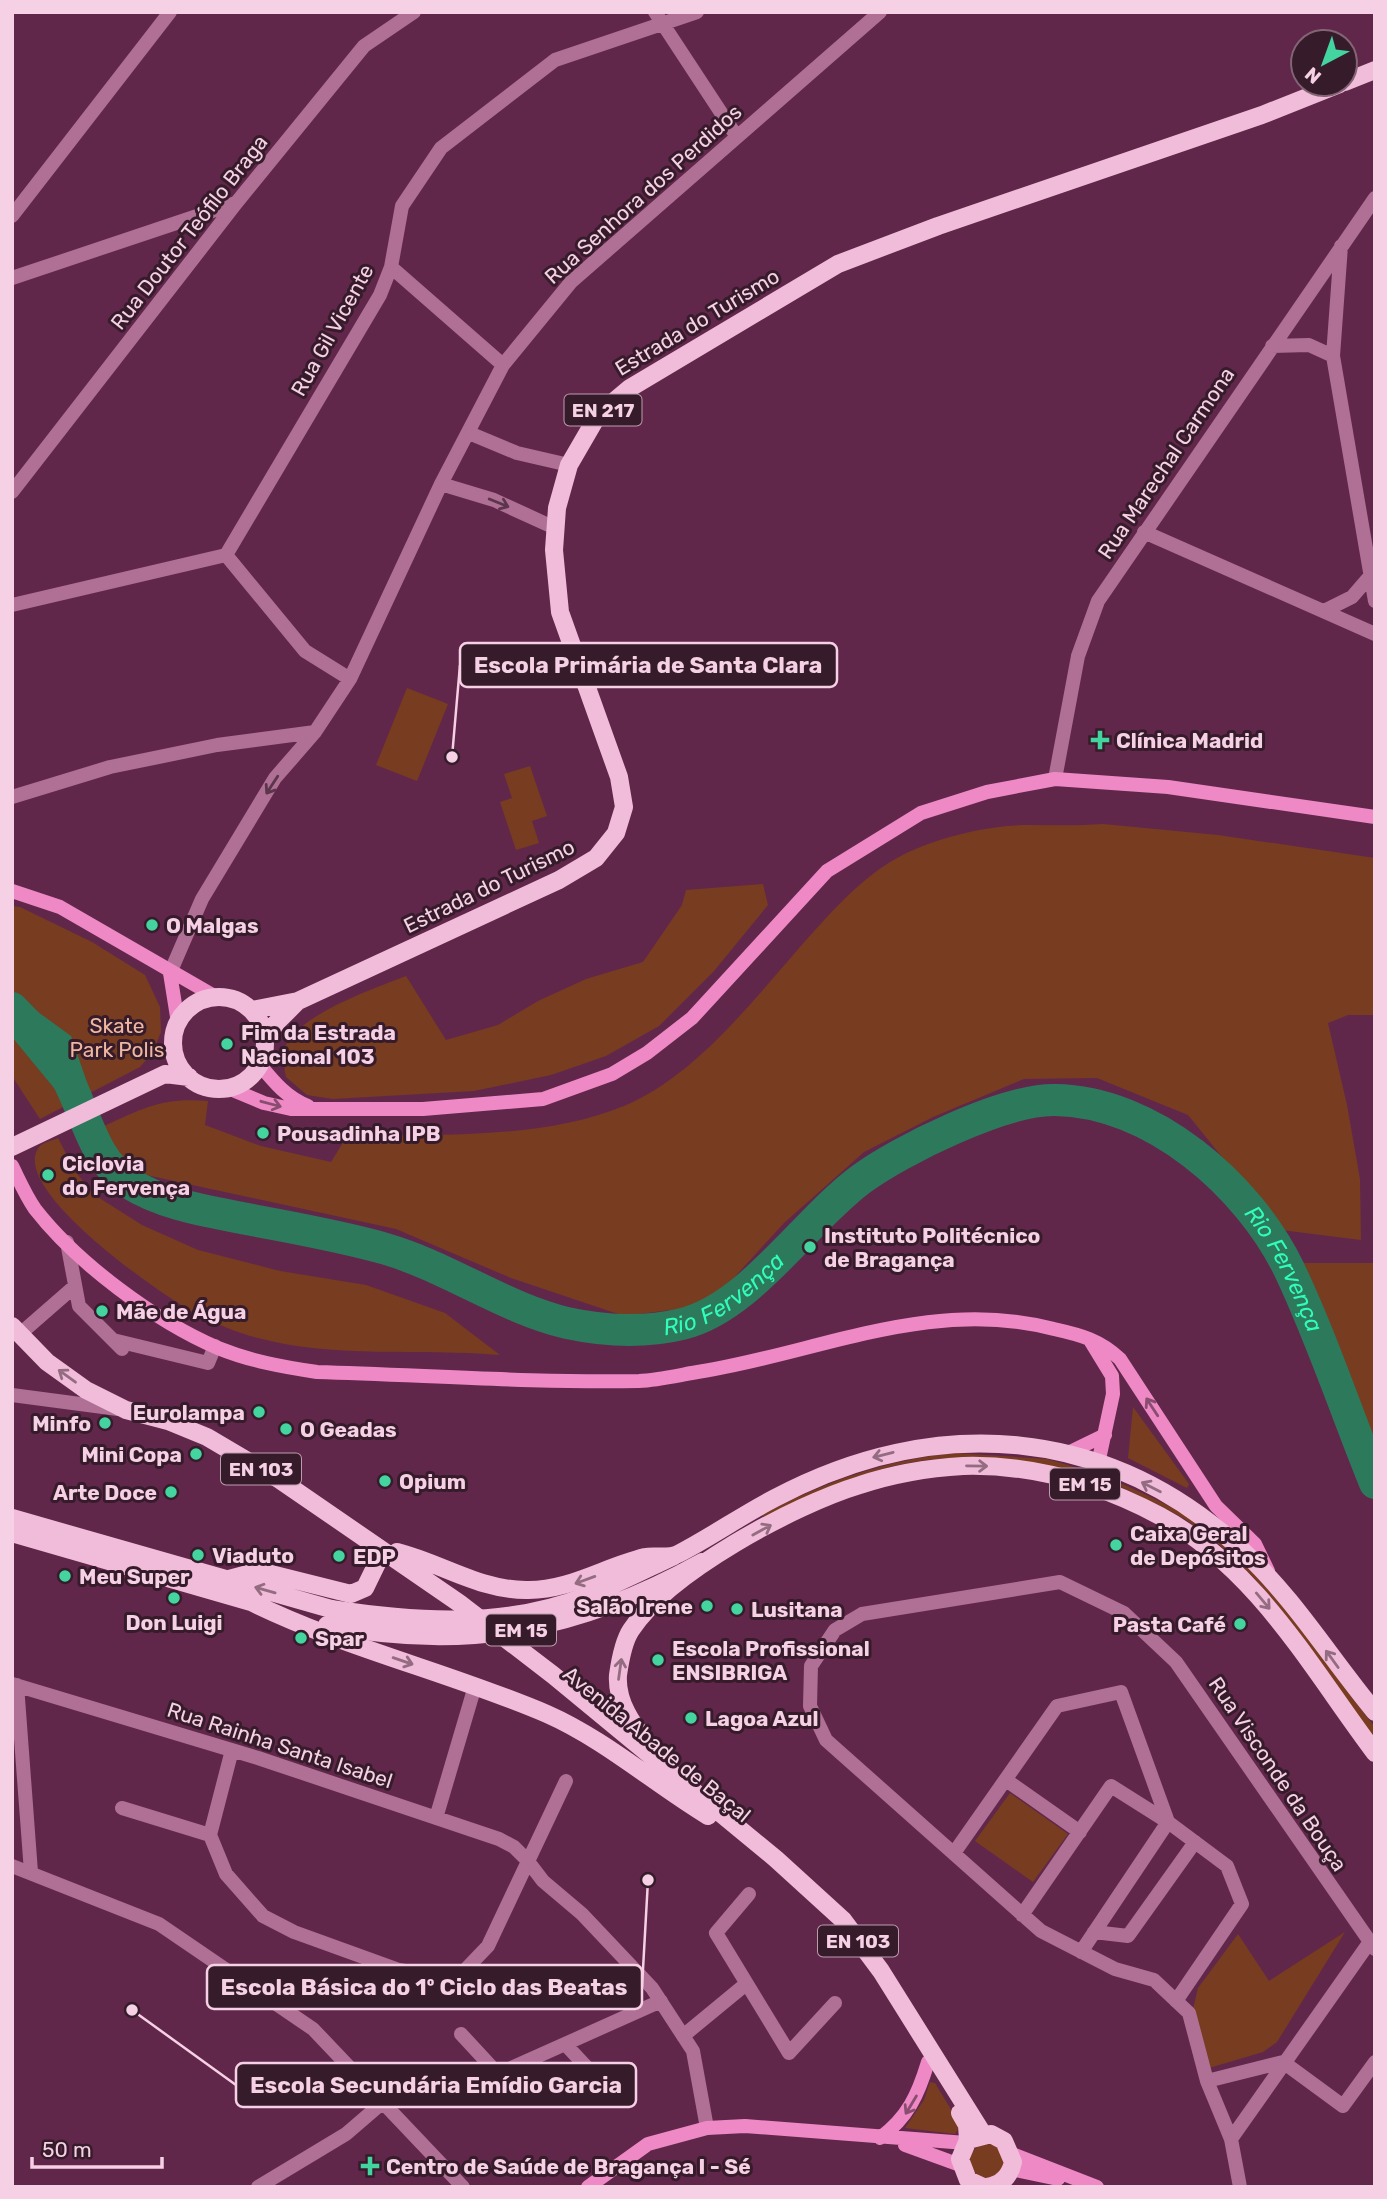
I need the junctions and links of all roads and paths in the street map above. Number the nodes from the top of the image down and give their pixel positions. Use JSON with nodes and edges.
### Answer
{"nodes":[{"id":1,"x":170,"y":12,"type":"edge"},
{"id":2,"x":414,"y":12,"type":"edge"},
{"id":3,"x":697,"y":12,"type":"edge"},
{"id":4,"x":880,"y":12,"type":"edge"},
{"id":5,"x":659,"y":18,"type":"edge"},
{"id":6,"x":1305,"y":98,"type":"edge"},
{"id":7,"x":737,"y":137,"type":"junction"},
{"id":8,"x":1375,"y":198,"type":"edge"},
{"id":9,"x":237,"y":202,"type":"junction"},
{"id":10,"x":12,"y":216,"type":"edge"},
{"id":11,"x":1342,"y":245,"type":"junction"},
{"id":12,"x":391,"y":267,"type":"junction"},
{"id":13,"x":12,"y":278,"type":"edge"},
{"id":14,"x":1272,"y":346,"type":"junction"},
{"id":15,"x":1333,"y":356,"type":"junction"},
{"id":16,"x":503,"y":365,"type":"junction"},
{"id":17,"x":469,"y":433,"type":"junction"},
{"id":18,"x":569,"y":465,"type":"junction"},
{"id":19,"x":441,"y":484,"type":"junction"},
{"id":20,"x":12,"y":492,"type":"edge"},
{"id":21,"x":555,"y":528,"type":"junction"},
{"id":22,"x":1144,"y":532,"type":"junction"},
{"id":23,"x":226,"y":555,"type":"junction"},
{"id":24,"x":1371,"y":575,"type":"junction"},
{"id":25,"x":1375,"y":601,"type":"edge"},
{"id":26,"x":12,"y":605,"type":"edge"},
{"id":27,"x":1324,"y":611,"type":"junction"},
{"id":28,"x":1375,"y":634,"type":"edge"},
{"id":29,"x":350,"y":678,"type":"junction"},
{"id":30,"x":315,"y":733,"type":"junction"},
{"id":31,"x":1055,"y":779,"type":"junction"},
{"id":32,"x":12,"y":797,"type":"edge"},
{"id":33,"x":1375,"y":817,"type":"edge"},
{"id":34,"x":12,"y":891,"type":"edge"},
{"id":35,"x":170,"y":973,"type":"junction"},
{"id":36,"x":216,"y":997,"type":"junction"},
{"id":37,"x":298,"y":1001,"type":"junction"},
{"id":38,"x":252,"y":1010,"type":"junction"},
{"id":39,"x":176,"y":1030,"type":"junction"},
{"id":40,"x":265,"y":1040,"type":"junction"},
{"id":41,"x":260,"y":1065,"type":"junction"},
{"id":42,"x":189,"y":1077,"type":"junction"},
{"id":43,"x":136,"y":1086,"type":"junction"},
{"id":44,"x":228,"y":1088,"type":"junction"},
{"id":45,"x":316,"y":1109,"type":"junction"},
{"id":46,"x":12,"y":1147,"type":"edge"},
{"id":47,"x":12,"y":1166,"type":"edge"},
{"id":48,"x":67,"y":1242,"type":"junction"},
{"id":49,"x":75,"y":1286,"type":"junction"},
{"id":50,"x":16,"y":1330,"type":"edge"},
{"id":51,"x":1089,"y":1339,"type":"junction"},
{"id":52,"x":215,"y":1346,"type":"junction"},
{"id":53,"x":12,"y":1395,"type":"edge"},
{"id":54,"x":126,"y":1410,"type":"junction"},
{"id":55,"x":1105,"y":1435,"type":"junction"},
{"id":56,"x":1068,"y":1453,"type":"junction"},
{"id":57,"x":1098,"y":1463,"type":"junction"},
{"id":58,"x":1109,"y":1492,"type":"junction"},
{"id":59,"x":12,"y":1518,"type":"edge"},
{"id":60,"x":12,"y":1533,"type":"edge"},
{"id":61,"x":383,"y":1551,"type":"junction"},
{"id":62,"x":674,"y":1556,"type":"junction"},
{"id":63,"x":702,"y":1562,"type":"junction"},
{"id":64,"x":227,"y":1579,"type":"junction"},
{"id":65,"x":1274,"y":1583,"type":"junction"},
{"id":66,"x":248,"y":1601,"type":"junction"},
{"id":67,"x":329,"y":1617,"type":"junction"},
{"id":68,"x":15,"y":1684,"type":"edge"},
{"id":69,"x":475,"y":1686,"type":"junction"},
{"id":70,"x":1375,"y":1712,"type":"edge"},
{"id":71,"x":232,"y":1750,"type":"junction"},
{"id":72,"x":1375,"y":1753,"type":"edge"},
{"id":73,"x":1006,"y":1780,"type":"junction"},
{"id":74,"x":566,"y":1781,"type":"dead end"},
{"id":75,"x":687,"y":1787,"type":"junction"},
{"id":76,"x":122,"y":1808,"type":"dead end"},
{"id":77,"x":436,"y":1818,"type":"junction"},
{"id":78,"x":718,"y":1822,"type":"junction"},
{"id":79,"x":1168,"y":1822,"type":"junction"},
{"id":80,"x":1080,"y":1832,"type":"junction"},
{"id":81,"x":209,"y":1835,"type":"junction"},
{"id":82,"x":1195,"y":1842,"type":"junction"},
{"id":83,"x":954,"y":1853,"type":"junction"},
{"id":84,"x":527,"y":1860,"type":"junction"},
{"id":85,"x":12,"y":1866,"type":"edge"},
{"id":86,"x":31,"y":1872,"type":"junction"},
{"id":87,"x":749,"y":1894,"type":"dead end"},
{"id":88,"x":1022,"y":1914,"type":"junction"},
{"id":89,"x":1094,"y":1932,"type":"junction"},
{"id":90,"x":1372,"y":1946,"type":"edge"},
{"id":91,"x":1081,"y":1952,"type":"junction"},
{"id":92,"x":746,"y":1984,"type":"junction"},
{"id":93,"x":661,"y":2001,"type":"junction"},
{"id":94,"x":1176,"y":2001,"type":"junction"},
{"id":95,"x":835,"y":2003,"type":"dead end"},
{"id":96,"x":461,"y":2034,"type":"dead end"},
{"id":97,"x":683,"y":2036,"type":"junction"},
{"id":98,"x":565,"y":2044,"type":"junction"},
{"id":99,"x":928,"y":2062,"type":"junction"},
{"id":100,"x":1283,"y":2062,"type":"junction"},
{"id":101,"x":1375,"y":2062,"type":"edge"},
{"id":102,"x":1207,"y":2081,"type":"junction"},
{"id":103,"x":608,"y":2090,"type":"dead end"},
{"id":104,"x":382,"y":2103,"type":"junction"},
{"id":105,"x":706,"y":2127,"type":"junction"},
{"id":106,"x":880,"y":2137,"type":"junction"},
{"id":107,"x":972,"y":2139,"type":"junction"},
{"id":108,"x":1231,"y":2139,"type":"junction"},
{"id":109,"x":427,"y":2151,"type":"junction"},
{"id":110,"x":960,"y":2165,"type":"junction"},
{"id":111,"x":998,"y":2180,"type":"edge"},
{"id":112,"x":1237,"y":2185,"type":"edge"},
{"id":113,"x":258,"y":2187,"type":"edge"},
{"id":114,"x":449,"y":2187,"type":"edge"},
{"id":115,"x":463,"y":2187,"type":"edge"},
{"id":116,"x":588,"y":2187,"type":"edge"},
{"id":117,"x":1095,"y":2187,"type":"edge"}],
"edges":[{"from":1,"to":10,"type":"street"},
{"from":2,"to":9,"type":"street","name":"Rua Doutor Teófilo Braga"},
{"from":3,"to":5,"type":"street","name":"Rua Gil Vicente"},
{"from":4,"to":7,"type":"street","name":"Rua Senhora dos Perdidos"},
{"from":5,"to":7,"type":"street"},
{"from":5,"to":12,"type":"street","name":"Rua Gil Vicente"},
{"from":6,"to":18,"type":"main road","name":"Estrada do Turismo","number":"EN 217"},
{"from":7,"to":16,"type":"street","name":"Rua Senhora dos Perdidos"},
{"from":8,"to":11,"type":"street","name":"Rua Marechal Carmona"},
{"from":9,"to":13,"type":"street"},
{"from":9,"to":20,"type":"street","name":"Rua Doutor Teófilo Braga"},
{"from":11,"to":14,"type":"street","name":"Rua Marechal Carmona"},
{"from":11,"to":15,"type":"street"},
{"from":12,"to":16,"type":"street"},
{"from":12,"to":23,"type":"street","name":"Rua Gil Vicente"},
{"from":14,"to":15,"type":"street"},
{"from":14,"to":22,"type":"street","name":"Rua Marechal Carmona"},
{"from":15,"to":24,"type":"street"},
{"from":16,"to":17,"type":"street","name":"Rua Senhora dos Perdidos"},
{"from":17,"to":18,"type":"street"},
{"from":17,"to":19,"type":"street","name":"Rua Senhora dos Perdidos"},
{"from":18,"to":21,"type":"main road","name":"Estrada do Turismo","number":"EN 217"},
{"from":19,"to":21,"type":"street","one_way":true},
{"from":19,"to":29,"type":"street","name":"Rua Senhora dos Perdidos"},
{"from":21,"to":37,"type":"main road","name":"Estrada do Turismo","number":"EN 217"},
{"from":22,"to":27,"type":"street"},
{"from":22,"to":31,"type":"street","name":"Rua Marechal Carmona"},
{"from":23,"to":26,"type":"street"},
{"from":23,"to":29,"type":"street"},
{"from":24,"to":25,"type":"street"},
{"from":24,"to":27,"type":"street"},
{"from":27,"to":28,"type":"street"},
{"from":29,"to":30,"type":"street","name":"Rua Senhora dos Perdidos"},
{"from":30,"to":32,"type":"street"},
{"from":30,"to":35,"type":"street","name":"Rua Senhora dos Perdidos","one_way":true},
{"from":31,"to":33,"type":"street"},
{"from":31,"to":45,"type":"street"},
{"from":34,"to":35,"type":"street"},
{"from":35,"to":36,"type":"street"},
{"from":35,"to":39,"type":"street"},
{"from":36,"to":38,"type":"main road"},
{"from":36,"to":39,"type":"main road"},
{"from":37,"to":38,"type":"main road","name":"Estrada do Turismo","number":"EN 217"},
{"from":37,"to":40,"type":"main road","name":"Estrada do Turismo","number":"EN 217"},
{"from":38,"to":40,"type":"main road"},
{"from":39,"to":42,"type":"main road"},
{"from":39,"to":43,"type":"main road"},
{"from":40,"to":41,"type":"main road"},
{"from":41,"to":44,"type":"main road"},
{"from":41,"to":45,"type":"street"},
{"from":42,"to":43,"type":"main road"},
{"from":42,"to":44,"type":"main road"},
{"from":43,"to":46,"type":"main road"},
{"from":44,"to":45,"type":"street","one_way":true},
{"from":47,"to":48,"type":"street"},
{"from":48,"to":49,"type":"street"},
{"from":48,"to":52,"type":"street"},
{"from":49,"to":50,"type":"street"},
{"from":49,"to":52,"type":"street"},
{"from":54,"to":50,"type":"main road","number":"EN 103","one_way":true},
{"from":51,"to":52,"type":"street"},
{"from":51,"to":55,"type":"street"},
{"from":65,"to":51,"type":"street","one_way":true},
{"from":53,"to":54,"type":"street"},
{"from":54,"to":61,"type":"main road","number":"EN 103"},
{"from":55,"to":56,"type":"street"},
{"from":55,"to":57,"type":"street"},
{"from":56,"to":57,"type":"main road","number":"EM 15"},
{"from":56,"to":62,"type":"main road","number":"EM 15","one_way":true},
{"from":57,"to":58,"type":"street"},
{"from":65,"to":57,"type":"main road","number":"EM 15","one_way":true},
{"from":63,"to":58,"type":"main road","number":"EM 15","one_way":true},
{"from":58,"to":72,"type":"main road","number":"EM 15","one_way":true},
{"from":59,"to":64,"type":"main road","number":"EM 15"},
{"from":60,"to":66,"type":"main road","number":"EM 15"},
{"from":62,"to":61,"type":"main road","one_way":true},
{"from":61,"to":64,"type":"main road"},
{"from":61,"to":75,"type":"main road","name":"Avenida Abade de Baçal","number":"EN 103"},
{"from":61,"to":78,"type":"main road","name":"Avenida Abade de Baçal","number":"EN 103"},
{"from":62,"to":67,"type":"main road","number":"EM 15","bridge":true},
{"from":63,"to":67,"type":"main road","number":"EM 15","bridge":true},
{"from":75,"to":63,"type":"main road","one_way":true},
{"from":67,"to":64,"type":"main road","number":"EM 15","one_way":true},
{"from":70,"to":65,"type":"main road","number":"EM 15","one_way":true},
{"from":66,"to":67,"type":"main road","number":"EM 15"},
{"from":66,"to":69,"type":"main road","one_way":true},
{"from":68,"to":71,"type":"street","name":"Rua Rainha Santa Isabel"},
{"from":68,"to":86,"type":"street"},
{"from":69,"to":77,"type":"street"},
{"from":69,"to":78,"type":"main road"},
{"from":71,"to":77,"type":"street","name":"Rua Rainha Santa Isabel"},
{"from":71,"to":81,"type":"street"},
{"from":73,"to":79,"type":"street"},
{"from":73,"to":80,"type":"street"},
{"from":73,"to":83,"type":"street"},
{"from":74,"to":84,"type":"street"},
{"from":75,"to":107,"type":"main road","name":"Avenida Abade de Baçal","number":"EN 103"},
{"from":76,"to":81,"type":"street"},
{"from":77,"to":84,"type":"street","name":"Rua Rainha Santa Isabel"},
{"from":78,"to":99,"type":"main road","name":"Avenida Abade de Baçal","number":"EN 103"},
{"from":79,"to":80,"type":"street"},
{"from":79,"to":82,"type":"street"},
{"from":79,"to":89,"type":"street"},
{"from":80,"to":88,"type":"street"},
{"from":81,"to":84,"type":"street"},
{"from":82,"to":89,"type":"street"},
{"from":82,"to":94,"type":"street"},
{"from":83,"to":88,"type":"street","name":"Rua Visconde da Bouça"},
{"from":83,"to":90,"type":"street","name":"Rua Visconde da Bouça"},
{"from":84,"to":93,"type":"street","name":"Rua Rainha Santa Isabel"},
{"from":85,"to":86,"type":"street"},
{"from":86,"to":104,"type":"street"},
{"from":87,"to":92,"type":"street"},
{"from":88,"to":91,"type":"street","name":"Rua Visconde da Bouça"},
{"from":89,"to":91,"type":"street"},
{"from":90,"to":100,"type":"street","name":"Rua Visconde da Bouça"},
{"from":91,"to":94,"type":"street","name":"Rua Visconde da Bouça"},
{"from":92,"to":95,"type":"street"},
{"from":92,"to":97,"type":"street"},
{"from":93,"to":97,"type":"street","name":"Rua Rainha Santa Isabel"},
{"from":93,"to":98,"type":"street"},
{"from":94,"to":102,"type":"street","name":"Rua Visconde da Bouça"},
{"from":96,"to":98,"type":"street"},
{"from":97,"to":105,"type":"street","name":"Rua Rainha Santa Isabel"},
{"from":98,"to":103,"type":"street"},
{"from":99,"to":106,"type":"street","one_way":true},
{"from":99,"to":107,"type":"main road","name":"Avenida Abade de Baçal","number":"EN 103"},
{"from":100,"to":101,"type":"street"},
{"from":100,"to":102,"type":"street"},
{"from":100,"to":108,"type":"street","name":"Rua Visconde da Bouça"},
{"from":102,"to":108,"type":"street","name":"Rua Visconde da Bouça"},
{"from":104,"to":109,"type":"street"},
{"from":104,"to":113,"type":"street"},
{"from":105,"to":106,"type":"street"},
{"from":105,"to":116,"type":"street"},
{"from":106,"to":107,"type":"street"},
{"from":106,"to":110,"type":"street"},
{"from":107,"to":110,"type":"main road"},
{"from":107,"to":111,"type":"main road","name":"Avenida Abade de Baçal","number":"EN 103"},
{"from":108,"to":112,"type":"street"},
{"from":109,"to":114,"type":"street"},
{"from":109,"to":115,"type":"street"},
{"from":110,"to":111,"type":"main road"},
{"from":111,"to":117,"type":"street"}]}
